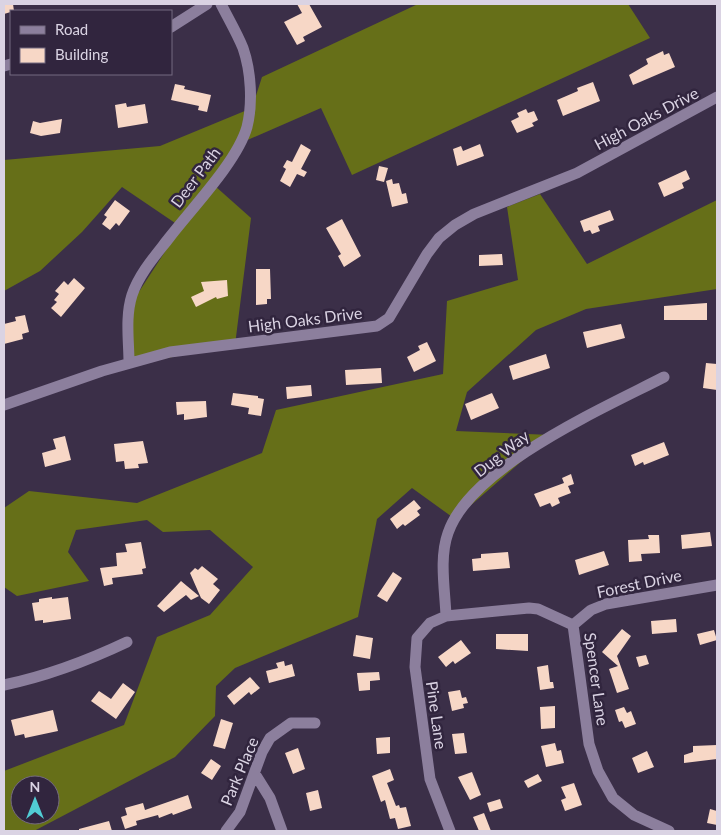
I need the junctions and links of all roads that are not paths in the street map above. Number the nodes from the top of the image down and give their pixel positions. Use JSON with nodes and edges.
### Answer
{"nodes":[{"id":1,"x":208,"y":4,"type":"edge"},
{"id":2,"x":221,"y":4,"type":"edge"},
{"id":3,"x":172,"y":26,"type":"edge"},
{"id":4,"x":717,"y":97,"type":"edge"},
{"id":5,"x":129,"y":363,"type":"junction"},
{"id":6,"x":664,"y":377,"type":"dead end"},
{"id":7,"x":4,"y":405,"type":"edge"},
{"id":8,"x":717,"y":585,"type":"edge"},
{"id":9,"x":446,"y":616,"type":"junction"},
{"id":10,"x":574,"y":625,"type":"junction"},
{"id":11,"x":127,"y":642,"type":"dead end"},
{"id":12,"x":4,"y":686,"type":"edge"},
{"id":13,"x":315,"y":723,"type":"dead end"},
{"id":14,"x":255,"y":774,"type":"junction"},
{"id":15,"x":226,"y":831,"type":"edge"},
{"id":16,"x":282,"y":831,"type":"edge"},
{"id":17,"x":450,"y":831,"type":"edge"},
{"id":18,"x":669,"y":831,"type":"edge"}],
"edges":[{"from":1,"to":3,"type":"street"},
{"from":2,"to":5,"type":"street","name":"Deer Path"},
{"from":4,"to":5,"type":"street","name":"High Oaks Drive"},
{"from":5,"to":7,"type":"street","name":"High Oaks Drive"},
{"from":6,"to":9,"type":"street","name":"Dug Way"},
{"from":8,"to":10,"type":"street","name":"Forest Drive"},
{"from":9,"to":10,"type":"street","name":"Spencer Lane"},
{"from":9,"to":17,"type":"street","name":"Pine Lane"},
{"from":10,"to":18,"type":"street","name":"Spencer Lane"},
{"from":11,"to":12,"type":"street"},
{"from":13,"to":14,"type":"street","name":"Park Place"},
{"from":14,"to":15,"type":"street","name":"Park Place"},
{"from":14,"to":16,"type":"street"}]}
